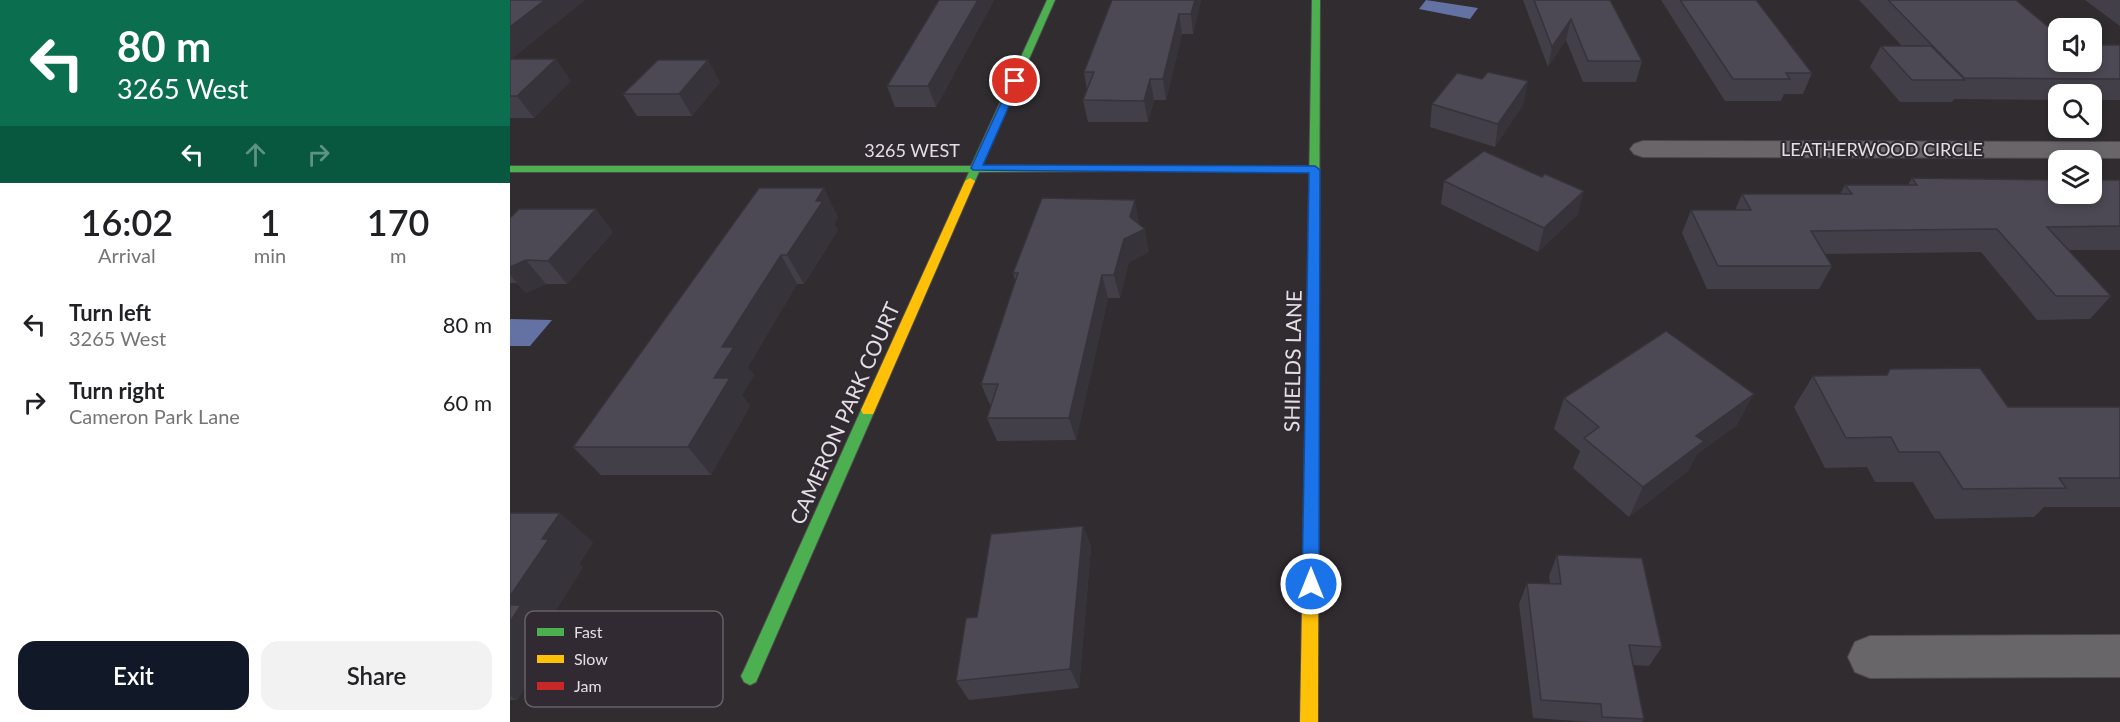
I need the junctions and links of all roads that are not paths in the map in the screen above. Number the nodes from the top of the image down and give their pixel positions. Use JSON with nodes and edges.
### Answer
{"nodes":[{"id":1,"x":1051,"y":0,"type":"edge"},
{"id":2,"x":1316,"y":0,"type":"edge"},
{"id":3,"x":1643,"y":149,"type":"dead end"},
{"id":4,"x":2120,"y":150,"type":"edge"},
{"id":5,"x":976,"y":168,"type":"junction"},
{"id":6,"x":510,"y":169,"type":"edge"},
{"id":7,"x":1315,"y":170,"type":"junction"},
{"id":8,"x":2120,"y":656,"type":"edge"},
{"id":9,"x":1870,"y":657,"type":"dead end"},
{"id":10,"x":750,"y":676,"type":"dead end"},
{"id":11,"x":1310,"y":722,"type":"edge"}],
"edges":[{"from":1,"to":5,"type":"street","name":"CAMERON PARK COURT"},
{"from":2,"to":7,"type":"street","name":"SHIELDS LANE"},
{"from":3,"to":4,"type":"street","name":"LEATHERWOOD CIRCLE"},
{"from":5,"to":6,"type":"street","name":"3265 WEST"},
{"from":5,"to":7,"type":"street","name":"3265 WEST"},
{"from":5,"to":10,"type":"street","name":"CAMERON PARK COURT"},
{"from":7,"to":11,"type":"street","name":"SHIELDS LANE"},
{"from":8,"to":9,"type":"street"}]}
